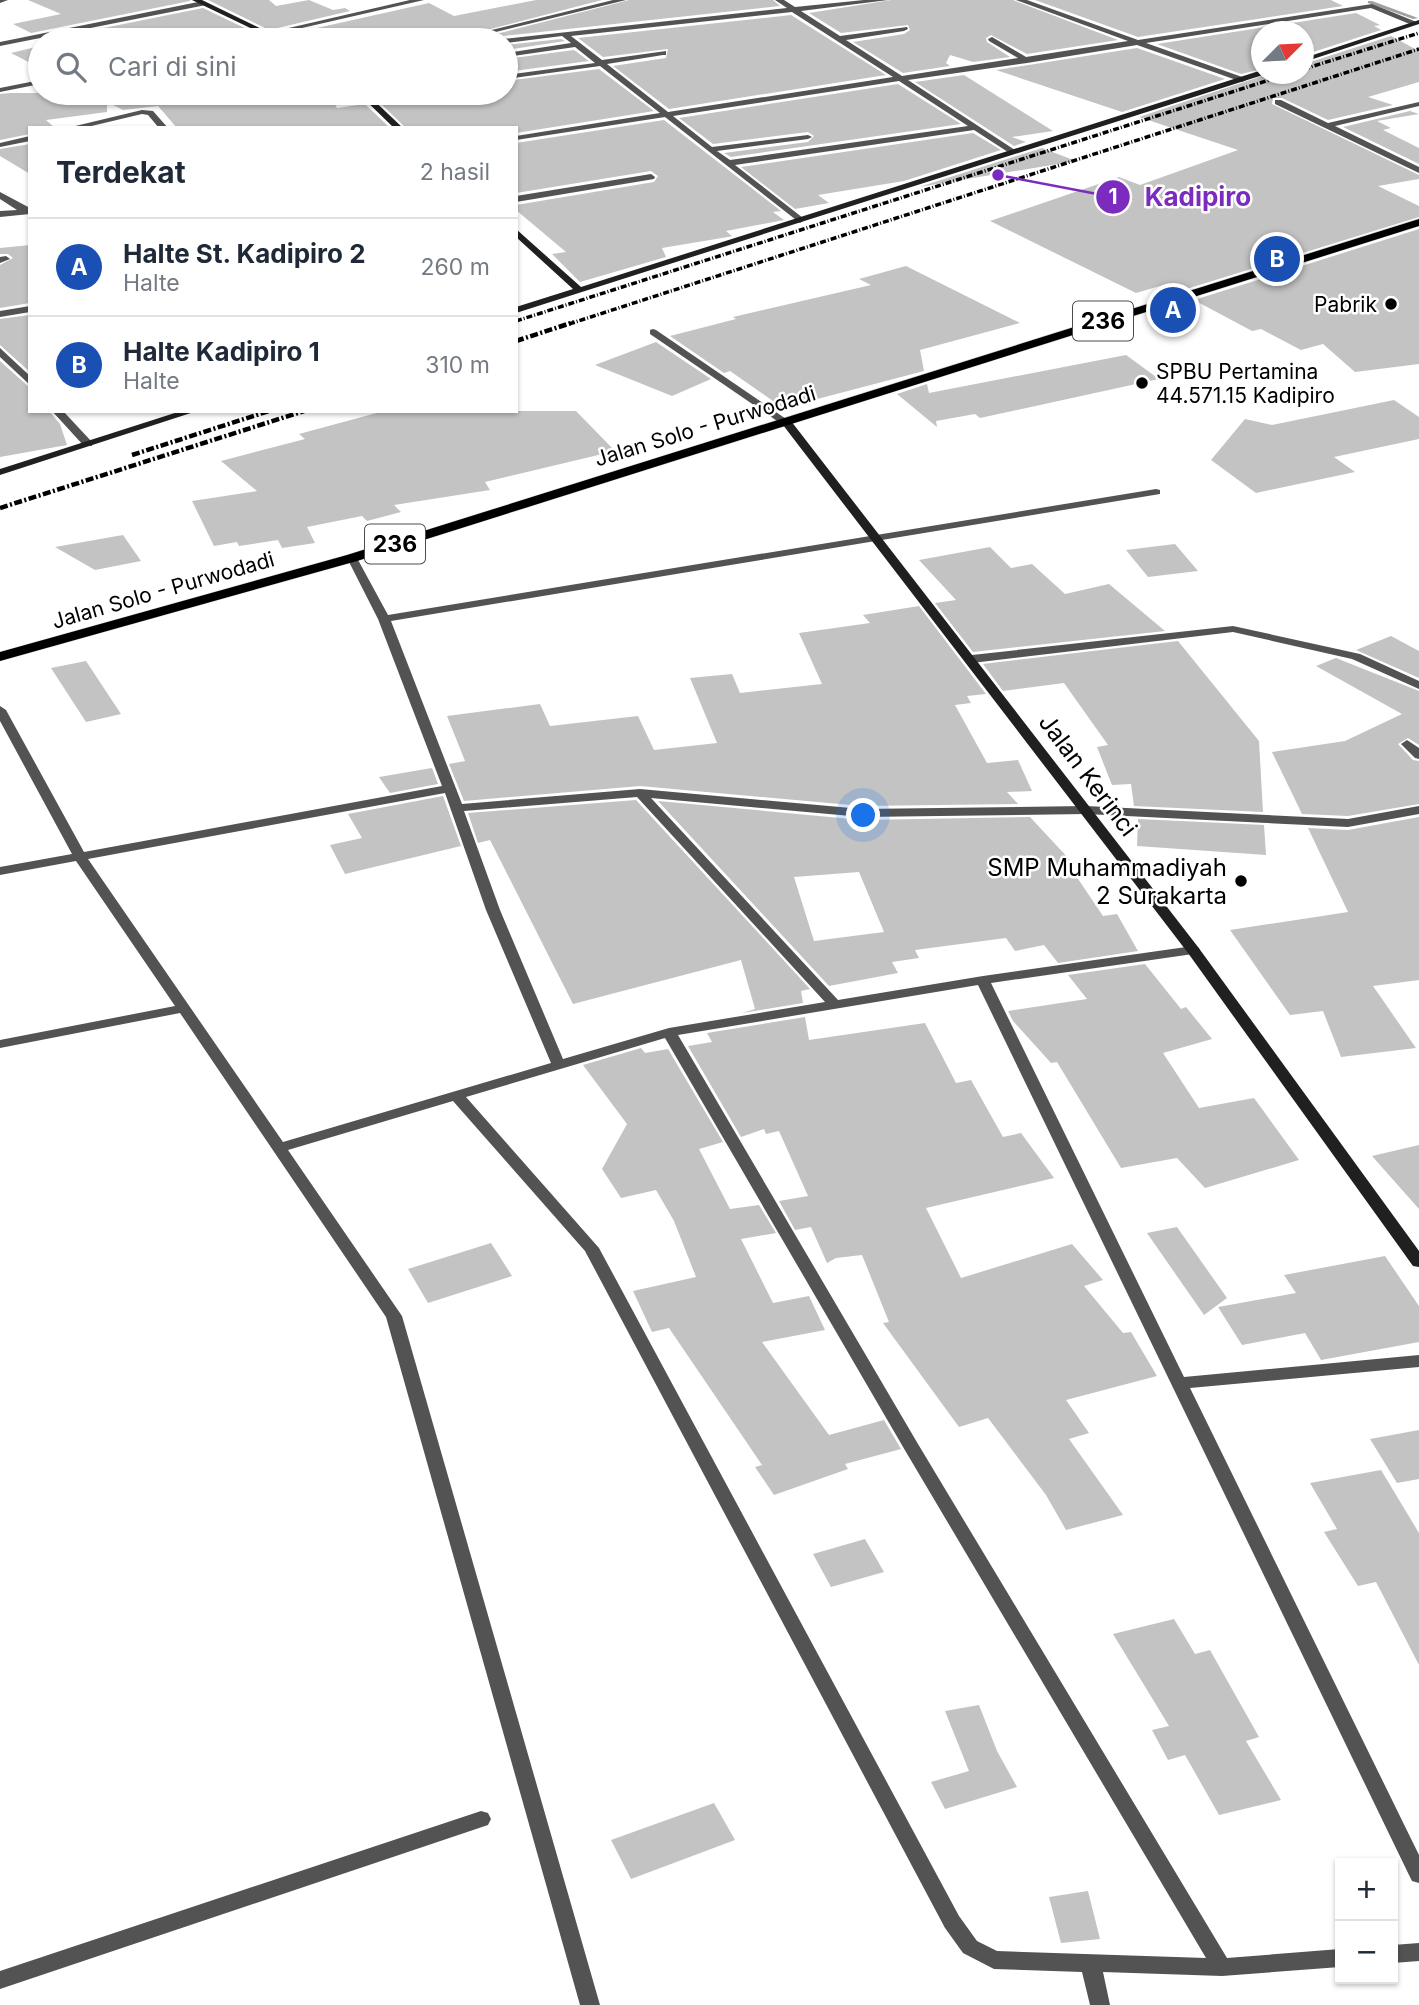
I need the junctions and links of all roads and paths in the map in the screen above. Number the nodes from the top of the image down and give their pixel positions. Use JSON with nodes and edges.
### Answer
{"nodes":[{"id":1,"x":420,"y":0,"type":"edge"},
{"id":2,"x":622,"y":0,"type":"edge"},
{"id":3,"x":779,"y":0,"type":"edge"},
{"id":4,"x":884,"y":0,"type":"edge"},
{"id":5,"x":1020,"y":0,"type":"edge"},
{"id":6,"x":1044,"y":0,"type":"edge"},
{"id":7,"x":1354,"y":0,"type":"edge"},
{"id":8,"x":199,"y":2,"type":"edge"},
{"id":9,"x":1029,"y":3,"type":"junction"},
{"id":10,"x":1372,"y":6,"type":"junction"},
{"id":11,"x":795,"y":10,"type":"junction"},
{"id":12,"x":1417,"y":22,"type":"edge"},
{"id":13,"x":76,"y":28,"type":"edge"},
{"id":14,"x":255,"y":28,"type":"edge"},
{"id":15,"x":295,"y":28,"type":"edge"},
{"id":16,"x":506,"y":28,"type":"edge"},
{"id":17,"x":904,"y":29,"type":"dead end"},
{"id":18,"x":564,"y":34,"type":"junction"},
{"id":19,"x":28,"y":38,"type":"edge"},
{"id":20,"x":838,"y":38,"type":"junction"},
{"id":21,"x":992,"y":39,"type":"dead end"},
{"id":22,"x":518,"y":40,"type":"edge"},
{"id":23,"x":1144,"y":42,"type":"junction"},
{"id":24,"x":0,"y":44,"type":"edge"},
{"id":25,"x":573,"y":45,"type":"dead end"},
{"id":26,"x":518,"y":53,"type":"edge"},
{"id":27,"x":663,"y":53,"type":"dead end"},
{"id":28,"x":1314,"y":57,"type":"edge"},
{"id":29,"x":1027,"y":61,"type":"junction"},
{"id":30,"x":598,"y":64,"type":"junction"},
{"id":31,"x":518,"y":75,"type":"edge"},
{"id":32,"x":1251,"y":76,"type":"edge"},
{"id":33,"x":1242,"y":79,"type":"junction"},
{"id":34,"x":900,"y":81,"type":"junction"},
{"id":35,"x":28,"y":84,"type":"edge"},
{"id":36,"x":0,"y":90,"type":"edge"},
{"id":37,"x":1278,"y":102,"type":"dead end"},
{"id":38,"x":1419,"y":104,"type":"edge"},
{"id":39,"x":375,"y":105,"type":"edge"},
{"id":40,"x":668,"y":116,"type":"junction"},
{"id":41,"x":1330,"y":125,"type":"junction"},
{"id":42,"x":81,"y":126,"type":"edge"},
{"id":43,"x":162,"y":126,"type":"edge"},
{"id":44,"x":398,"y":126,"type":"edge"},
{"id":45,"x":975,"y":127,"type":"junction"},
{"id":46,"x":808,"y":137,"type":"dead end"},
{"id":47,"x":28,"y":138,"type":"edge"},
{"id":48,"x":518,"y":138,"type":"edge"},
{"id":49,"x":0,"y":145,"type":"edge"},
{"id":50,"x":712,"y":149,"type":"junction"},
{"id":51,"x":1014,"y":152,"type":"junction"},
{"id":52,"x":729,"y":163,"type":"junction"},
{"id":53,"x":1419,"y":170,"type":"edge"},
{"id":54,"x":651,"y":177,"type":"dead end"},
{"id":55,"x":0,"y":195,"type":"edge"},
{"id":56,"x":518,"y":199,"type":"edge"},
{"id":57,"x":28,"y":211,"type":"edge"},
{"id":58,"x":0,"y":214,"type":"edge"},
{"id":59,"x":800,"y":220,"type":"junction"},
{"id":60,"x":1419,"y":222,"type":"edge"},
{"id":61,"x":518,"y":234,"type":"edge"},
{"id":62,"x":579,"y":290,"type":"junction"},
{"id":63,"x":28,"y":309,"type":"edge"},
{"id":64,"x":518,"y":309,"type":"edge"},
{"id":65,"x":0,"y":314,"type":"edge"},
{"id":66,"x":653,"y":332,"type":"dead end"},
{"id":67,"x":0,"y":351,"type":"edge"},
{"id":68,"x":12,"y":364,"type":"junction"},
{"id":69,"x":0,"y":366,"type":"edge"},
{"id":70,"x":28,"y":380,"type":"edge"},
{"id":71,"x":59,"y":413,"type":"edge"},
{"id":72,"x":186,"y":413,"type":"edge"},
{"id":73,"x":787,"y":423,"type":"junction"},
{"id":74,"x":88,"y":443,"type":"junction"},
{"id":75,"x":0,"y":472,"type":"edge"},
{"id":76,"x":1156,"y":492,"type":"dead end"},
{"id":77,"x":877,"y":538,"type":"junction"},
{"id":78,"x":352,"y":558,"type":"junction"},
{"id":79,"x":384,"y":619,"type":"junction"},
{"id":80,"x":0,"y":657,"type":"edge"},
{"id":81,"x":972,"y":659,"type":"junction"},
{"id":82,"x":1419,"y":685,"type":"edge"},
{"id":83,"x":0,"y":710,"type":"edge"},
{"id":84,"x":1407,"y":744,"type":"dead end"},
{"id":85,"x":1419,"y":755,"type":"edge"},
{"id":86,"x":449,"y":788,"type":"junction"},
{"id":87,"x":640,"y":793,"type":"junction"},
{"id":88,"x":457,"y":807,"type":"junction"},
{"id":89,"x":1086,"y":810,"type":"junction"},
{"id":90,"x":1419,"y":810,"type":"edge"},
{"id":91,"x":79,"y":855,"type":"junction"},
{"id":92,"x":0,"y":871,"type":"edge"},
{"id":93,"x":1193,"y":950,"type":"junction"},
{"id":94,"x":983,"y":980,"type":"junction"},
{"id":95,"x":834,"y":1004,"type":"junction"},
{"id":96,"x":181,"y":1009,"type":"junction"},
{"id":97,"x":669,"y":1032,"type":"junction"},
{"id":98,"x":0,"y":1044,"type":"edge"},
{"id":99,"x":558,"y":1063,"type":"junction"},
{"id":100,"x":455,"y":1094,"type":"junction"},
{"id":101,"x":279,"y":1148,"type":"junction"},
{"id":102,"x":1419,"y":1262,"type":"edge"},
{"id":103,"x":1419,"y":1361,"type":"edge"},
{"id":104,"x":1178,"y":1383,"type":"junction"},
{"id":105,"x":481,"y":1819,"type":"dead end"},
{"id":106,"x":1419,"y":1875,"type":"edge"},
{"id":107,"x":1419,"y":1952,"type":"edge"},
{"id":108,"x":1398,"y":1954,"type":"edge"},
{"id":109,"x":1335,"y":1958,"type":"edge"},
{"id":110,"x":1090,"y":1962,"type":"junction"},
{"id":111,"x":1222,"y":1967,"type":"junction"},
{"id":112,"x":0,"y":1980,"type":"edge"},
{"id":113,"x":590,"y":2005,"type":"edge"},
{"id":114,"x":1100,"y":2005,"type":"edge"}],
"edges":[{"from":1,"to":15,"type":"street"},
{"from":2,"to":16,"type":"street"},
{"from":3,"to":11,"type":"street"},
{"from":4,"to":11,"type":"street"},
{"from":5,"to":9,"type":"street"},
{"from":6,"to":9,"type":"street"},
{"from":7,"to":10,"type":"street"},
{"from":8,"to":13,"type":"street"},
{"from":8,"to":14,"type":"street"},
{"from":9,"to":23,"type":"street"},
{"from":10,"to":12,"type":"street"},
{"from":10,"to":23,"type":"street"},
{"from":11,"to":18,"type":"street"},
{"from":11,"to":20,"type":"street"},
{"from":12,"to":28,"type":"street"},
{"from":17,"to":20,"type":"street"},
{"from":18,"to":22,"type":"street"},
{"from":18,"to":30,"type":"street"},
{"from":19,"to":24,"type":"street"},
{"from":20,"to":34,"type":"street"},
{"from":21,"to":29,"type":"street"},
{"from":23,"to":29,"type":"street"},
{"from":23,"to":33,"type":"street"},
{"from":25,"to":26,"type":"street"},
{"from":27,"to":30,"type":"street"},
{"from":29,"to":34,"type":"street"},
{"from":30,"to":31,"type":"street"},
{"from":30,"to":40,"type":"street"},
{"from":32,"to":33,"type":"street"},
{"from":33,"to":51,"type":"street"},
{"from":34,"to":40,"type":"street"},
{"from":34,"to":45,"type":"street"},
{"from":35,"to":36,"type":"street"},
{"from":37,"to":41,"type":"street"},
{"from":38,"to":41,"type":"street"},
{"from":39,"to":44,"type":"street"},
{"from":40,"to":48,"type":"street"},
{"from":40,"to":50,"type":"street"},
{"from":41,"to":53,"type":"street"},
{"from":42,"to":43,"type":"street"},
{"from":45,"to":51,"type":"street"},
{"from":45,"to":52,"type":"street"},
{"from":46,"to":50,"type":"street"},
{"from":47,"to":49,"type":"street"},
{"from":50,"to":52,"type":"street"},
{"from":51,"to":59,"type":"street"},
{"from":52,"to":59,"type":"street"},
{"from":54,"to":56,"type":"street"},
{"from":55,"to":57,"type":"street"},
{"from":57,"to":58,"type":"street"},
{"from":59,"to":62,"type":"street"},
{"from":60,"to":73,"type":"main road","name":"Jalan Solo - Purwodadi","number":"236"},
{"from":61,"to":62,"type":"street"},
{"from":62,"to":64,"type":"street"},
{"from":63,"to":65,"type":"street"},
{"from":66,"to":73,"type":"street"},
{"from":67,"to":68,"type":"street"},
{"from":68,"to":69,"type":"street"},
{"from":68,"to":70,"type":"street"},
{"from":71,"to":74,"type":"street"},
{"from":72,"to":74,"type":"street"},
{"from":73,"to":77,"type":"street","name":"Jalan Kerinci"},
{"from":73,"to":78,"type":"main road","name":"Jalan Solo - Purwodadi","number":"236"},
{"from":74,"to":75,"type":"street"},
{"from":76,"to":77,"type":"street"},
{"from":77,"to":79,"type":"street"},
{"from":77,"to":81,"type":"street","name":"Jalan Kerinci"},
{"from":78,"to":79,"type":"street"},
{"from":78,"to":80,"type":"main road","name":"Jalan Solo - Purwodadi","number":"236"},
{"from":79,"to":86,"type":"street"},
{"from":81,"to":82,"type":"street"},
{"from":81,"to":89,"type":"street","name":"Jalan Kerinci"},
{"from":83,"to":91,"type":"street"},
{"from":84,"to":85,"type":"street"},
{"from":86,"to":88,"type":"street"},
{"from":86,"to":91,"type":"street"},
{"from":87,"to":88,"type":"street"},
{"from":87,"to":89,"type":"street"},
{"from":87,"to":95,"type":"street"},
{"from":88,"to":99,"type":"street"},
{"from":89,"to":90,"type":"street"},
{"from":89,"to":93,"type":"street","name":"Jalan Kerinci"},
{"from":91,"to":92,"type":"street"},
{"from":91,"to":96,"type":"street"},
{"from":93,"to":94,"type":"street"},
{"from":93,"to":102,"type":"street","name":"Jalan Kerinci"},
{"from":94,"to":95,"type":"street"},
{"from":94,"to":104,"type":"street"},
{"from":95,"to":97,"type":"street"},
{"from":96,"to":98,"type":"street"},
{"from":96,"to":101,"type":"street"},
{"from":97,"to":99,"type":"street"},
{"from":97,"to":111,"type":"street"},
{"from":99,"to":100,"type":"street"},
{"from":100,"to":101,"type":"street"},
{"from":100,"to":110,"type":"street"},
{"from":101,"to":113,"type":"street"},
{"from":103,"to":104,"type":"street"},
{"from":104,"to":106,"type":"street"},
{"from":105,"to":112,"type":"street"},
{"from":107,"to":108,"type":"street"},
{"from":109,"to":111,"type":"street"},
{"from":110,"to":111,"type":"street"},
{"from":110,"to":114,"type":"street"}]}
